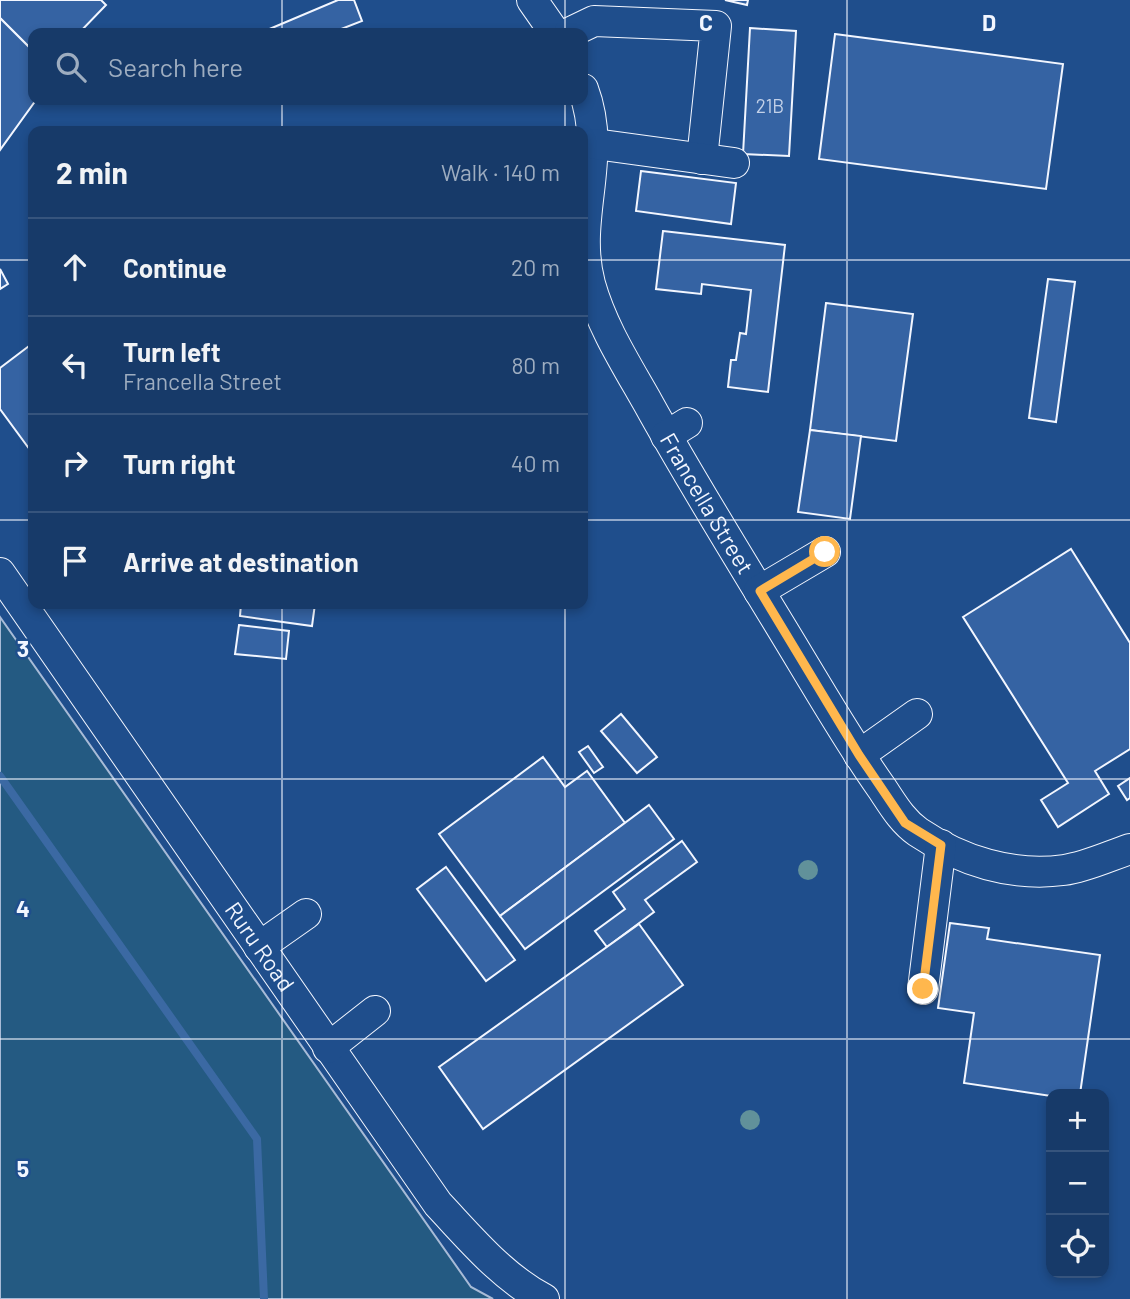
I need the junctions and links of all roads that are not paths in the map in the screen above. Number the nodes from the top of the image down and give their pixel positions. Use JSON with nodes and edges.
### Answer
{"nodes":[{"id":1,"x":532,"y":0,"type":"edge"},
{"id":2,"x":552,"y":28,"type":"edge"},
{"id":3,"x":579,"y":28,"type":"edge"},
{"id":4,"x":588,"y":102,"type":"edge"},
{"id":5,"x":595,"y":144,"type":"junction"},
{"id":6,"x":702,"y":159,"type":"junction"},
{"id":7,"x":734,"y":163,"type":"dead end"},
{"id":8,"x":588,"y":199,"type":"edge"},
{"id":9,"x":588,"y":242,"type":"edge"},
{"id":10,"x":825,"y":552,"type":"dead end"},
{"id":11,"x":0,"y":573,"type":"edge"},
{"id":12,"x":760,"y":591,"type":"junction"},
{"id":13,"x":917,"y":715,"type":"dead end"},
{"id":14,"x":859,"y":755,"type":"junction"},
{"id":15,"x":941,"y":845,"type":"junction"},
{"id":16,"x":1130,"y":849,"type":"edge"},
{"id":17,"x":306,"y":914,"type":"dead end"},
{"id":18,"x":259,"y":947,"type":"junction"},
{"id":19,"x":923,"y":989,"type":"dead end"},
{"id":20,"x":375,"y":1011,"type":"dead end"},
{"id":21,"x":328,"y":1048,"type":"junction"},
{"id":22,"x":544,"y":1299,"type":"edge"}],
"edges":[{"from":1,"to":2,"type":"street"},
{"from":3,"to":6,"type":"street"},
{"from":4,"to":5,"type":"street","name":"Francella Street"},
{"from":5,"to":6,"type":"street"},
{"from":5,"to":8,"type":"street","name":"Francella Street"},
{"from":6,"to":7,"type":"street"},
{"from":9,"to":12,"type":"street","name":"Francella Street"},
{"from":10,"to":12,"type":"street"},
{"from":11,"to":18,"type":"street","name":"Ruru Road"},
{"from":12,"to":14,"type":"street","name":"Francella Street"},
{"from":13,"to":14,"type":"street"},
{"from":14,"to":15,"type":"street","name":"Francella Street"},
{"from":15,"to":16,"type":"street","name":"Francella Street"},
{"from":15,"to":19,"type":"street"},
{"from":17,"to":18,"type":"street"},
{"from":18,"to":21,"type":"street","name":"Ruru Road"},
{"from":20,"to":21,"type":"street"},
{"from":21,"to":22,"type":"street","name":"Ruru Road"}]}
